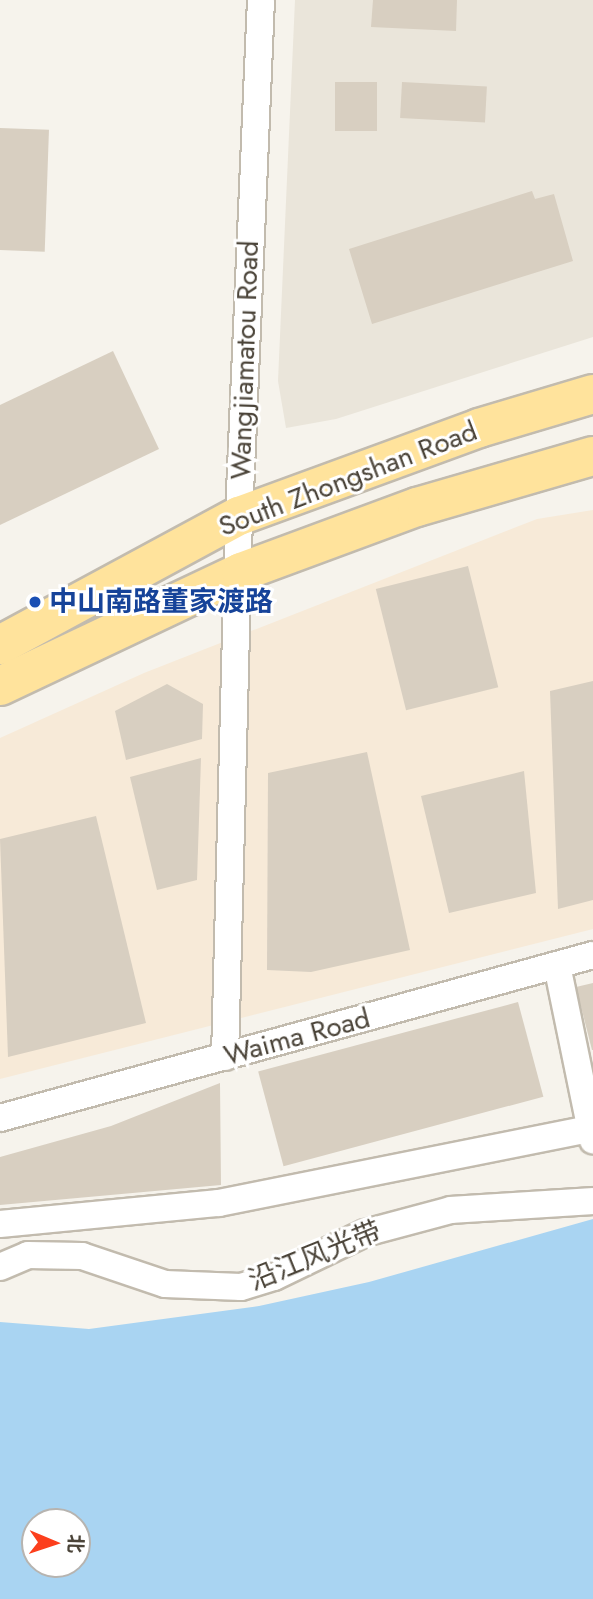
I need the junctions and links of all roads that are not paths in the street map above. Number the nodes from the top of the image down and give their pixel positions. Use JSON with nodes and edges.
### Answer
{"nodes":[{"id":1,"x":261,"y":0,"type":"edge"},
{"id":2,"x":593,"y":394,"type":"edge"},
{"id":3,"x":593,"y":456,"type":"edge"},
{"id":4,"x":239,"y":516,"type":"junction"},
{"id":5,"x":241,"y":572,"type":"junction"},
{"id":6,"x":0,"y":645,"type":"edge"},
{"id":7,"x":0,"y":686,"type":"edge"},
{"id":8,"x":593,"y":955,"type":"edge"},
{"id":9,"x":557,"y":965,"type":"junction"},
{"id":10,"x":225,"y":1057,"type":"junction"},
{"id":11,"x":0,"y":1118,"type":"edge"},
{"id":12,"x":592,"y":1132,"type":"edge"},
{"id":13,"x":593,"y":1200,"type":"edge"},
{"id":14,"x":0,"y":1224,"type":"edge"},
{"id":15,"x":0,"y":1267,"type":"edge"}],
"edges":[{"from":1,"to":4,"type":"street","name":"Wangjiamatou Road"},
{"from":2,"to":4,"type":"main road","name":"South Zhongshan Road"},
{"from":3,"to":5,"type":"main road","name":"South Zhongshan Road"},
{"from":4,"to":5,"type":"street","name":"Wangjiamatou Road"},
{"from":4,"to":6,"type":"main road","name":"South Zhongshan Road"},
{"from":5,"to":7,"type":"main road","name":"South Zhongshan Road"},
{"from":5,"to":10,"type":"street","name":"Wangjiamatou Road"},
{"from":8,"to":9,"type":"street","name":"Waima Road"},
{"from":9,"to":10,"type":"street","name":"Waima Road"},
{"from":9,"to":12,"type":"street"},
{"from":10,"to":11,"type":"street","name":"Waima Road"},
{"from":12,"to":14,"type":"street"},
{"from":13,"to":15,"type":"street","name":"沿江风光带"}]}
